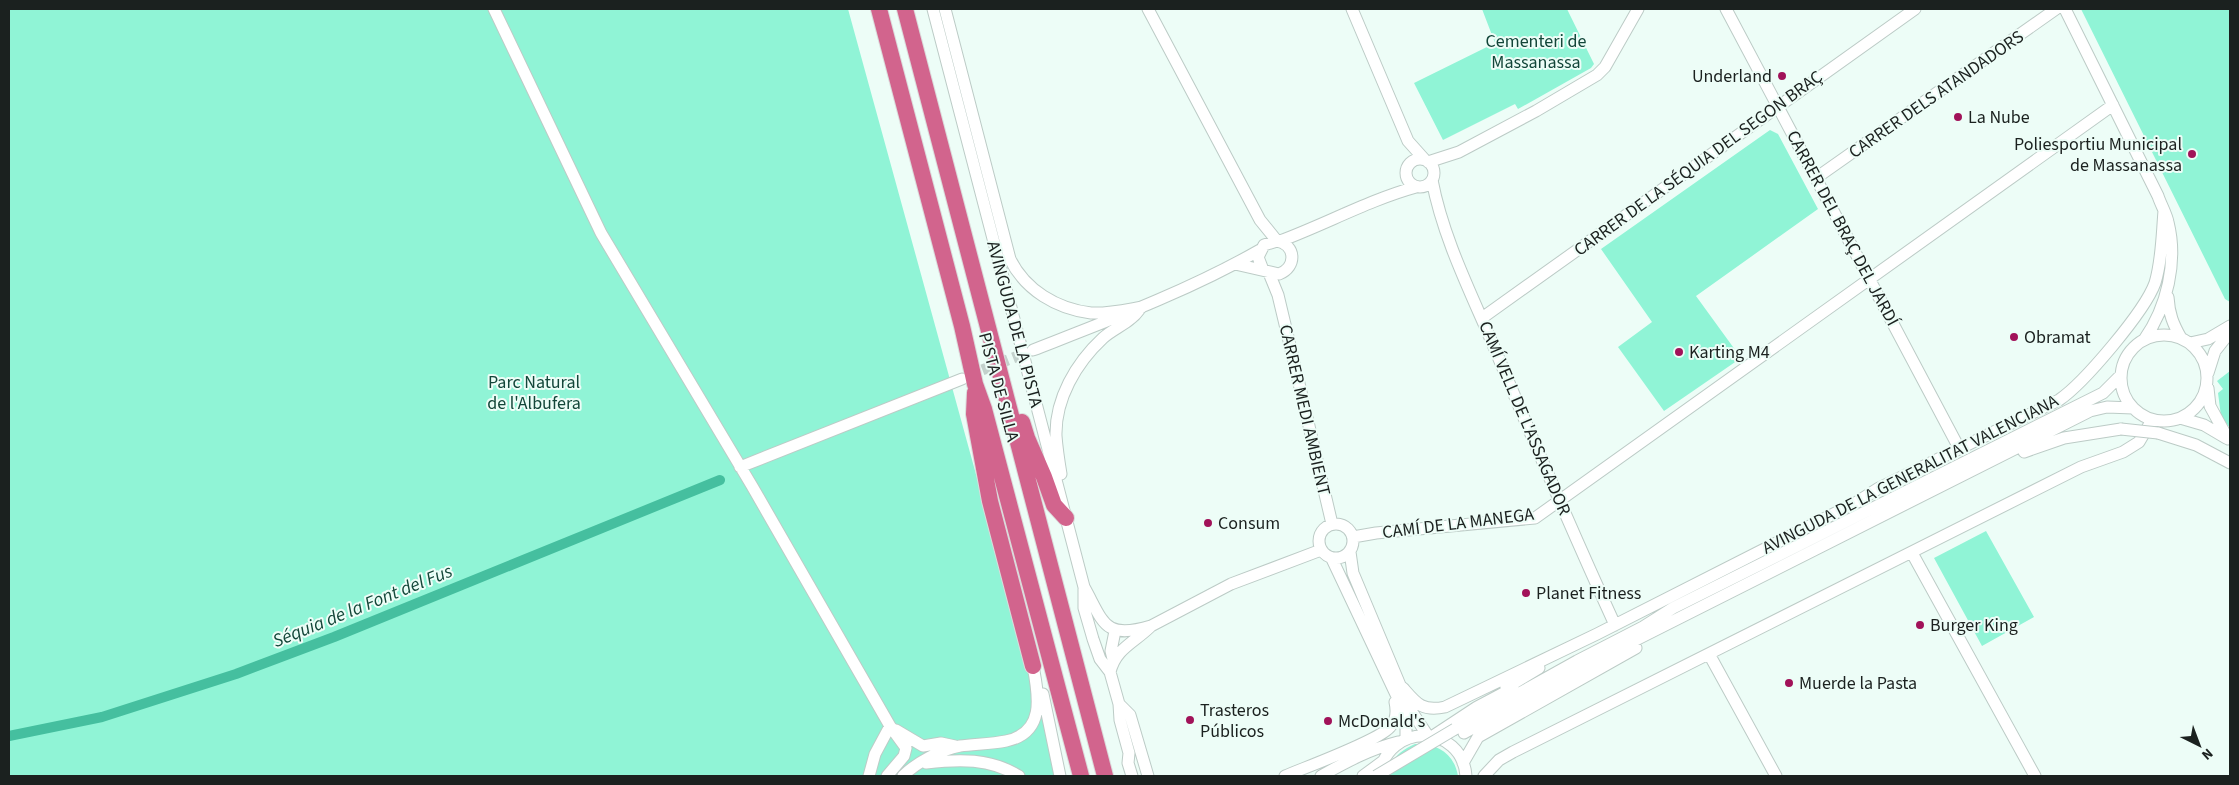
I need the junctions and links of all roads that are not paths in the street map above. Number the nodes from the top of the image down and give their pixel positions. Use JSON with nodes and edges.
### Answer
{"nodes":[{"id":1,"x":494,"y":9,"type":"edge"},
{"id":2,"x":879,"y":9,"type":"edge"},
{"id":3,"x":904,"y":9,"type":"edge"},
{"id":4,"x":933,"y":9,"type":"edge"},
{"id":5,"x":945,"y":9,"type":"edge"},
{"id":6,"x":1148,"y":9,"type":"edge"},
{"id":7,"x":1352,"y":9,"type":"edge"},
{"id":8,"x":1638,"y":9,"type":"edge"},
{"id":9,"x":1726,"y":9,"type":"edge"},
{"id":10,"x":1915,"y":9,"type":"edge"},
{"id":11,"x":2056,"y":9,"type":"edge"},
{"id":12,"x":2065,"y":9,"type":"edge"},
{"id":13,"x":2113,"y":105,"type":"junction"},
{"id":14,"x":1778,"y":106,"type":"junction"},
{"id":15,"x":1408,"y":141,"type":"junction"},
{"id":16,"x":1459,"y":152,"type":"junction"},
{"id":17,"x":1426,"y":161,"type":"junction"},
{"id":18,"x":1407,"y":168,"type":"junction"},
{"id":19,"x":1433,"y":178,"type":"junction"},
{"id":20,"x":1816,"y":178,"type":"junction"},
{"id":21,"x":1417,"y":187,"type":"junction"},
{"id":22,"x":1390,"y":194,"type":"junction"},
{"id":23,"x":1438,"y":210,"type":"junction"},
{"id":24,"x":2164,"y":211,"type":"junction"},
{"id":25,"x":1260,"y":220,"type":"junction"},
{"id":26,"x":1308,"y":231,"type":"junction"},
{"id":27,"x":1278,"y":241,"type":"junction"},
{"id":28,"x":1262,"y":247,"type":"junction"},
{"id":29,"x":1292,"y":252,"type":"junction"},
{"id":30,"x":1235,"y":264,"type":"junction"},
{"id":31,"x":1266,"y":271,"type":"junction"},
{"id":32,"x":1284,"y":272,"type":"junction"},
{"id":33,"x":1870,"y":278,"type":"junction"},
{"id":34,"x":2168,"y":282,"type":"junction"},
{"id":35,"x":1278,"y":295,"type":"junction"},
{"id":36,"x":1142,"y":307,"type":"junction"},
{"id":37,"x":1482,"y":318,"type":"junction"},
{"id":38,"x":2230,"y":326,"type":"edge"},
{"id":39,"x":2230,"y":332,"type":"edge"},
{"id":40,"x":2144,"y":340,"type":"junction"},
{"id":41,"x":2186,"y":341,"type":"junction"},
{"id":42,"x":994,"y":348,"type":"junction"},
{"id":43,"x":1033,"y":350,"type":"tunnel mouth"},
{"id":44,"x":2121,"y":375,"type":"junction"},
{"id":45,"x":2207,"y":378,"type":"junction"},
{"id":46,"x":968,"y":381,"type":"junction"},
{"id":47,"x":2133,"y":408,"type":"junction"},
{"id":48,"x":2180,"y":418,"type":"junction"},
{"id":49,"x":2152,"y":420,"type":"junction"},
{"id":50,"x":2229,"y":440,"type":"edge"},
{"id":51,"x":1960,"y":448,"type":"junction"},
{"id":52,"x":2230,"y":463,"type":"edge"},
{"id":53,"x":740,"y":467,"type":"junction"},
{"id":54,"x":1945,"y":478,"type":"junction"},
{"id":55,"x":1059,"y":487,"type":"junction"},
{"id":56,"x":1560,"y":502,"type":"junction"},
{"id":57,"x":1857,"y":502,"type":"junction"},
{"id":58,"x":1066,"y":518,"type":"junction"},
{"id":59,"x":1332,"y":524,"type":"junction"},
{"id":60,"x":1353,"y":537,"type":"junction"},
{"id":61,"x":1321,"y":550,"type":"junction"},
{"id":62,"x":1350,"y":552,"type":"junction"},
{"id":63,"x":1912,"y":553,"type":"junction"},
{"id":64,"x":1332,"y":559,"type":"junction"},
{"id":65,"x":1761,"y":570,"type":"junction"},
{"id":66,"x":1084,"y":587,"type":"junction"},
{"id":67,"x":1673,"y":608,"type":"junction"},
{"id":68,"x":1678,"y":619,"type":"junction"},
{"id":69,"x":1615,"y":625,"type":"junction"},
{"id":70,"x":1151,"y":626,"type":"junction"},
{"id":71,"x":1115,"y":631,"type":"junction"},
{"id":72,"x":1597,"y":634,"type":"junction"},
{"id":73,"x":1709,"y":654,"type":"junction"},
{"id":74,"x":1113,"y":659,"type":"junction"},
{"id":75,"x":1033,"y":666,"type":"junction"},
{"id":76,"x":1110,"y":672,"type":"junction"},
{"id":77,"x":1390,"y":680,"type":"junction"},
{"id":78,"x":1403,"y":688,"type":"junction"},
{"id":79,"x":1119,"y":704,"type":"junction"},
{"id":80,"x":1477,"y":707,"type":"junction"},
{"id":81,"x":890,"y":726,"type":"junction"},
{"id":82,"x":1456,"y":733,"type":"junction"},
{"id":83,"x":1430,"y":736,"type":"junction"},
{"id":84,"x":1403,"y":740,"type":"junction"},
{"id":85,"x":960,"y":746,"type":"junction"},
{"id":86,"x":1129,"y":753,"type":"junction"},
{"id":87,"x":1347,"y":762,"type":"junction"},
{"id":88,"x":1382,"y":762,"type":"junction"},
{"id":89,"x":1463,"y":763,"type":"junction"},
{"id":90,"x":919,"y":764,"type":"junction"},
{"id":91,"x":870,"y":776,"type":"edge"},
{"id":92,"x":887,"y":776,"type":"edge"},
{"id":93,"x":903,"y":776,"type":"edge"},
{"id":94,"x":1019,"y":776,"type":"edge"},
{"id":95,"x":1060,"y":776,"type":"edge"},
{"id":96,"x":1081,"y":776,"type":"edge"},
{"id":97,"x":1104,"y":776,"type":"edge"},
{"id":98,"x":1132,"y":776,"type":"edge"},
{"id":99,"x":1138,"y":776,"type":"edge"},
{"id":100,"x":1148,"y":776,"type":"edge"},
{"id":101,"x":1286,"y":776,"type":"edge"},
{"id":102,"x":1321,"y":776,"type":"edge"},
{"id":103,"x":1362,"y":776,"type":"edge"},
{"id":104,"x":1378,"y":776,"type":"edge"},
{"id":105,"x":1390,"y":776,"type":"edge"},
{"id":106,"x":1466,"y":776,"type":"edge"},
{"id":107,"x":1484,"y":776,"type":"edge"},
{"id":108,"x":1776,"y":776,"type":"edge"},
{"id":109,"x":2035,"y":776,"type":"edge"}],
"edges":[{"from":1,"to":53,"type":"street"},
{"from":2,"to":46,"type":"highway","name":"PISTA DE SILLA"},
{"from":3,"to":42,"type":"highway","name":"PISTA DE SILLA"},
{"from":4,"to":55,"type":"street","name":"AVINGUDA DE LA PISTA"},
{"from":5,"to":36,"type":"street","name":"AVINGUDA DE LA PISTA"},
{"from":6,"to":25,"type":"street"},
{"from":7,"to":15,"type":"street"},
{"from":8,"to":16,"type":"street"},
{"from":9,"to":14,"type":"street","name":"CARRER DEL BRAÇ DEL JARDÍ"},
{"from":10,"to":14,"type":"street","name":"CARRER DE LA SÉQUIA DEL SEGON BRAÇ"},
{"from":11,"to":20,"type":"street","name":"CARRER DELS ATANDADORS"},
{"from":12,"to":13,"type":"street"},
{"from":13,"to":24,"type":"street"},
{"from":13,"to":33,"type":"street","name":"CAMÍ DE LA MANEGA"},
{"from":14,"to":20,"type":"street","name":"CARRER DEL BRAÇ DEL JARDÍ"},
{"from":14,"to":37,"type":"street","name":"CARRER DE LA SÉQUIA DEL SEGON BRAÇ"},
{"from":15,"to":17,"type":"street"},
{"from":15,"to":18,"type":"street"},
{"from":16,"to":17,"type":"street"},
{"from":16,"to":19,"type":"street"},
{"from":17,"to":18,"type":"street"},
{"from":17,"to":19,"type":"street"},
{"from":18,"to":21,"type":"street"},
{"from":18,"to":22,"type":"street"},
{"from":19,"to":21,"type":"street"},
{"from":19,"to":23,"type":"street","name":"CAMÍ VELL DE L'ASSAGADOR"},
{"from":20,"to":33,"type":"street","name":"CARRER DEL BRAÇ DEL JARDÍ"},
{"from":21,"to":22,"type":"street"},
{"from":21,"to":23,"type":"street","name":"CAMÍ VELL DE L'ASSAGADOR"},
{"from":22,"to":26,"type":"street"},
{"from":23,"to":37,"type":"street","name":"CAMÍ VELL DE L'ASSAGADOR"},
{"from":24,"to":34,"type":"street"},
{"from":24,"to":51,"type":"street","name":"AVINGUDA DE LA GENERALITAT VALENCIANA"},
{"from":25,"to":27,"type":"street"},
{"from":25,"to":28,"type":"street"},
{"from":26,"to":27,"type":"street"},
{"from":26,"to":29,"type":"street"},
{"from":27,"to":28,"type":"street"},
{"from":27,"to":29,"type":"street"},
{"from":28,"to":30,"type":"street"},
{"from":28,"to":31,"type":"street"},
{"from":29,"to":32,"type":"street"},
{"from":30,"to":31,"type":"street"},
{"from":30,"to":36,"type":"street"},
{"from":31,"to":32,"type":"street"},
{"from":31,"to":35,"type":"street","name":"CARRER MEDI AMBIENT"},
{"from":32,"to":35,"type":"street","name":"CARRER MEDI AMBIENT"},
{"from":33,"to":51,"type":"street","name":"CARRER DEL BRAÇ DEL JARDÍ"},
{"from":33,"to":56,"type":"street","name":"CAMÍ DE LA MANEGA"},
{"from":34,"to":40,"type":"street"},
{"from":34,"to":41,"type":"street"},
{"from":35,"to":59,"type":"street","name":"CARRER MEDI AMBIENT"},
{"from":36,"to":43,"type":"street"},
{"from":36,"to":55,"type":"street"},
{"from":37,"to":56,"type":"street","name":"CAMÍ VELL DE L'ASSAGADOR"},
{"from":38,"to":41,"type":"street"},
{"from":39,"to":45,"type":"street"},
{"from":40,"to":41,"type":"street"},
{"from":40,"to":44,"type":"street"},
{"from":41,"to":45,"type":"street"},
{"from":42,"to":58,"type":"highway"},
{"from":42,"to":97,"type":"highway","name":"PISTA DE SILLA"},
{"from":44,"to":47,"type":"street"},
{"from":44,"to":54,"type":"street"},
{"from":45,"to":48,"type":"street"},
{"from":45,"to":50,"type":"street"},
{"from":46,"to":53,"type":"street"},
{"from":46,"to":75,"type":"highway"},
{"from":46,"to":96,"type":"highway","name":"PISTA DE SILLA"},
{"from":47,"to":49,"type":"street"},
{"from":47,"to":54,"type":"street"},
{"from":48,"to":49,"type":"street"},
{"from":48,"to":50,"type":"street"},
{"from":49,"to":63,"type":"street"},
{"from":51,"to":57,"type":"street","name":"AVINGUDA DE LA GENERALITAT VALENCIANA"},
{"from":52,"to":54,"type":"street","bridge":true},
{"from":53,"to":81,"type":"street"},
{"from":54,"to":57,"type":"street"},
{"from":54,"to":65,"type":"street"},
{"from":55,"to":58,"type":"street","name":"AVINGUDA DE LA PISTA"},
{"from":56,"to":60,"type":"street","name":"CAMÍ DE LA MANEGA"},
{"from":56,"to":69,"type":"street","name":"CAMÍ VELL DE L'ASSAGADOR"},
{"from":57,"to":69,"type":"street","name":"AVINGUDA DE LA GENERALITAT VALENCIANA"},
{"from":58,"to":66,"type":"street","name":"AVINGUDA DE LA PISTA"},
{"from":59,"to":60,"type":"street"},
{"from":59,"to":61,"type":"street"},
{"from":60,"to":62,"type":"street"},
{"from":61,"to":64,"type":"street"},
{"from":61,"to":70,"type":"street"},
{"from":62,"to":64,"type":"street"},
{"from":62,"to":78,"type":"street"},
{"from":63,"to":73,"type":"street"},
{"from":63,"to":109,"type":"street"},
{"from":64,"to":77,"type":"street"},
{"from":65,"to":67,"type":"street"},
{"from":65,"to":68,"type":"street"},
{"from":66,"to":71,"type":"street","name":"AVINGUDA DE LA PISTA"},
{"from":66,"to":76,"type":"street"},
{"from":67,"to":80,"type":"street"},
{"from":67,"to":82,"type":"street"},
{"from":68,"to":82,"type":"street"},
{"from":68,"to":89,"type":"street"},
{"from":69,"to":72,"type":"street","name":"AVINGUDA DE LA GENERALITAT VALENCIANA"},
{"from":70,"to":71,"type":"street"},
{"from":70,"to":74,"type":"street"},
{"from":71,"to":74,"type":"street"},
{"from":72,"to":78,"type":"street"},
{"from":72,"to":80,"type":"street"},
{"from":73,"to":107,"type":"street"},
{"from":73,"to":108,"type":"street"},
{"from":74,"to":76,"type":"street"},
{"from":75,"to":85,"type":"street"},
{"from":75,"to":95,"type":"street"},
{"from":76,"to":79,"type":"street"},
{"from":77,"to":84,"type":"street"},
{"from":77,"to":101,"type":"street"},
{"from":78,"to":83,"type":"street"},
{"from":79,"to":86,"type":"street"},
{"from":79,"to":100,"type":"street"},
{"from":80,"to":83,"type":"street"},
{"from":81,"to":85,"type":"street"},
{"from":81,"to":91,"type":"street"},
{"from":81,"to":92,"type":"street"},
{"from":82,"to":104,"type":"street","bridge":true},
{"from":82,"to":105,"type":"street"},
{"from":83,"to":84,"type":"street"},
{"from":83,"to":89,"type":"street"},
{"from":84,"to":87,"type":"street"},
{"from":84,"to":88,"type":"street"},
{"from":85,"to":90,"type":"street"},
{"from":86,"to":98,"type":"street"},
{"from":86,"to":99,"type":"street"},
{"from":87,"to":101,"type":"street"},
{"from":87,"to":102,"type":"street"},
{"from":88,"to":103,"type":"street"},
{"from":88,"to":104,"type":"street"},
{"from":89,"to":106,"type":"street"},
{"from":90,"to":93,"type":"street"},
{"from":90,"to":94,"type":"street"}]}
